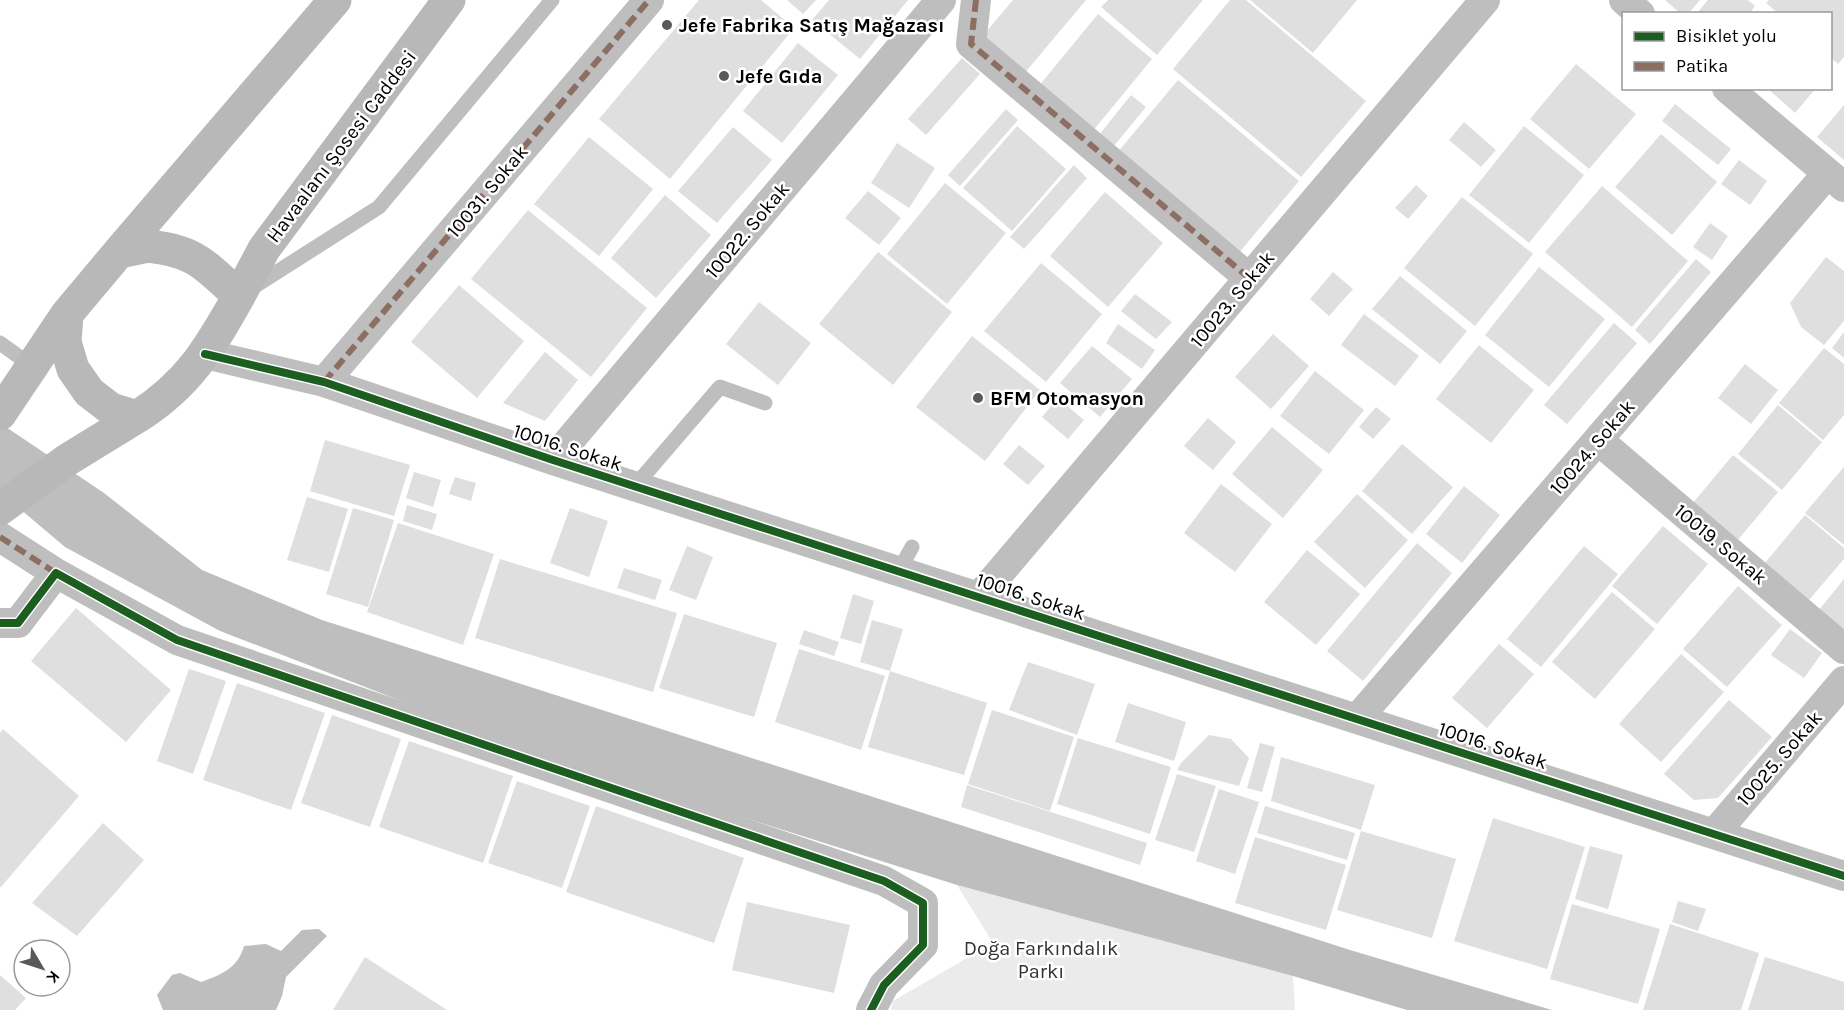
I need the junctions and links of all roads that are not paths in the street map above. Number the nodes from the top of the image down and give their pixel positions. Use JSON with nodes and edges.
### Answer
{"nodes":[{"id":1,"x":335,"y":0,"type":"edge"},
{"id":2,"x":449,"y":0,"type":"edge"},
{"id":3,"x":552,"y":0,"type":"edge"},
{"id":4,"x":649,"y":0,"type":"edge"},
{"id":5,"x":941,"y":0,"type":"edge"},
{"id":6,"x":976,"y":0,"type":"edge"},
{"id":7,"x":1485,"y":0,"type":"edge"},
{"id":8,"x":1624,"y":0,"type":"edge"},
{"id":9,"x":1638,"y":12,"type":"edge"},
{"id":10,"x":1729,"y":90,"type":"edge"},
{"id":11,"x":1836,"y":180,"type":"edge"},
{"id":12,"x":119,"y":252,"type":"junction"},
{"id":13,"x":1249,"y":278,"type":"junction"},
{"id":14,"x":239,"y":296,"type":"junction"},
{"id":15,"x":67,"y":314,"type":"junction"},
{"id":16,"x":0,"y":343,"type":"edge"},
{"id":17,"x":206,"y":354,"type":"junction"},
{"id":18,"x":32,"y":366,"type":"junction"},
{"id":19,"x":324,"y":382,"type":"junction"},
{"id":20,"x":765,"y":403,"type":"dead end"},
{"id":21,"x":0,"y":414,"type":"edge"},
{"id":22,"x":137,"y":417,"type":"junction"},
{"id":23,"x":1598,"y":440,"type":"junction"},
{"id":24,"x":553,"y":460,"type":"junction"},
{"id":25,"x":635,"y":486,"type":"junction"},
{"id":26,"x":0,"y":509,"type":"edge"},
{"id":27,"x":0,"y":537,"type":"edge"},
{"id":28,"x":56,"y":573,"type":"junction"},
{"id":29,"x":979,"y":597,"type":"junction"},
{"id":30,"x":0,"y":623,"type":"edge"},
{"id":31,"x":1844,"y":649,"type":"edge"},
{"id":32,"x":1839,"y":697,"type":"edge"},
{"id":33,"x":1357,"y":719,"type":"junction"},
{"id":34,"x":1714,"y":834,"type":"junction"},
{"id":35,"x":1844,"y":876,"type":"edge"},
{"id":36,"x":871,"y":1010,"type":"edge"}],
"edges":[{"from":1,"to":12,"type":"street"},
{"from":2,"to":14,"type":"street","name":"Havaalanı Şosesi Caddesi"},
{"from":3,"to":14,"type":"lane"},
{"from":4,"to":19,"type":"street","name":"10031. Sokak"},
{"from":5,"to":24,"type":"street","name":"10022. Sokak"},
{"from":6,"to":13,"type":"street"},
{"from":7,"to":13,"type":"street","name":"10023. Sokak"},
{"from":8,"to":9,"type":"street"},
{"from":10,"to":11,"type":"street"},
{"from":11,"to":23,"type":"street","name":"10024. Sokak"},
{"from":12,"to":14,"type":"street"},
{"from":12,"to":15,"type":"street"},
{"from":13,"to":29,"type":"street","name":"10023. Sokak"},
{"from":14,"to":17,"type":"street"},
{"from":15,"to":18,"type":"street"},
{"from":15,"to":22,"type":"street"},
{"from":16,"to":18,"type":"lane"},
{"from":17,"to":19,"type":"street","name":"10016. Sokak"},
{"from":17,"to":22,"type":"street"},
{"from":18,"to":21,"type":"street"},
{"from":19,"to":24,"type":"street","name":"10016. Sokak"},
{"from":20,"to":25,"type":"lane"},
{"from":22,"to":26,"type":"street"},
{"from":23,"to":31,"type":"street","name":"10019. Sokak"},
{"from":23,"to":33,"type":"street","name":"10024. Sokak"},
{"from":24,"to":25,"type":"street","name":"10016. Sokak"},
{"from":25,"to":29,"type":"street","name":"10016. Sokak"},
{"from":27,"to":28,"type":"street"},
{"from":28,"to":30,"type":"street"},
{"from":28,"to":36,"type":"street"},
{"from":29,"to":33,"type":"street","name":"10016. Sokak"},
{"from":32,"to":34,"type":"street","name":"10025. Sokak"},
{"from":33,"to":34,"type":"street","name":"10016. Sokak"},
{"from":34,"to":35,"type":"street","name":"10016. Sokak"}]}
